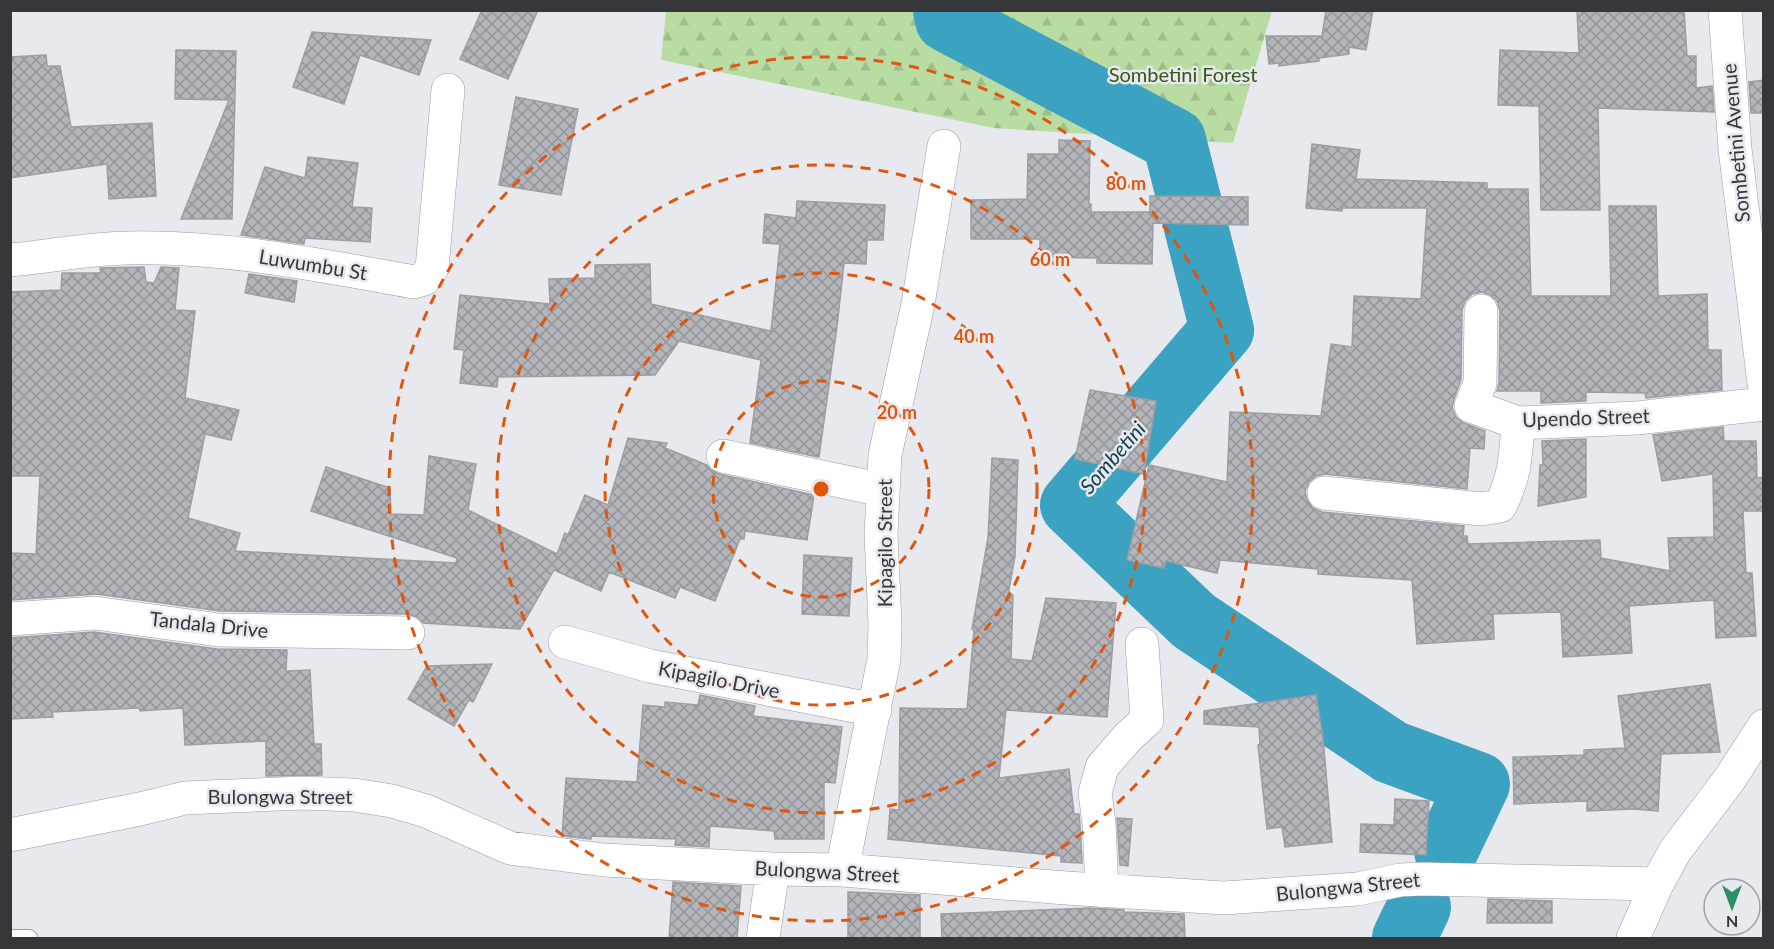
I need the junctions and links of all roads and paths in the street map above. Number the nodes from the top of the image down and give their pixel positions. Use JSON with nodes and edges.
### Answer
{"nodes":[{"id":1,"x":1725,"y":10,"type":"edge"},
{"id":2,"x":448,"y":90,"type":"dead end"},
{"id":3,"x":944,"y":146,"type":"dead end"},
{"id":4,"x":10,"y":260,"type":"edge"},
{"id":5,"x":1481,"y":311,"type":"dead end"},
{"id":6,"x":1764,"y":383,"type":"edge"},
{"id":7,"x":1764,"y":404,"type":"edge"},
{"id":8,"x":1518,"y":423,"type":"junction"},
{"id":9,"x":723,"y":456,"type":"dead end"},
{"id":10,"x":883,"y":490,"type":"junction"},
{"id":11,"x":1324,"y":493,"type":"dead end"},
{"id":12,"x":10,"y":619,"type":"edge"},
{"id":13,"x":408,"y":633,"type":"dead end"},
{"id":14,"x":565,"y":642,"type":"dead end"},
{"id":15,"x":1142,"y":644,"type":"dead end"},
{"id":16,"x":875,"y":710,"type":"junction"},
{"id":17,"x":1764,"y":726,"type":"edge"},
{"id":18,"x":10,"y":835,"type":"edge"},
{"id":19,"x":773,"y":869,"type":"junction"},
{"id":20,"x":842,"y":870,"type":"junction"},
{"id":21,"x":1657,"y":884,"type":"junction"},
{"id":22,"x":1102,"y":891,"type":"junction"},
{"id":23,"x":10,"y":938,"type":"edge"},
{"id":24,"x":29,"y":939,"type":"edge"},
{"id":25,"x":763,"y":939,"type":"edge"},
{"id":26,"x":1633,"y":939,"type":"edge"}],
"edges":[{"from":1,"to":6,"type":"street","name":"Sombetini Avenue"},
{"from":2,"to":4,"type":"street","name":"Luwumbu St"},
{"from":3,"to":10,"type":"street","name":"Kipagilo Street"},
{"from":5,"to":8,"type":"street","name":"Upendo Street"},
{"from":7,"to":8,"type":"street","name":"Upendo Street"},
{"from":8,"to":11,"type":"street"},
{"from":9,"to":10,"type":"street"},
{"from":10,"to":16,"type":"street","name":"Kipagilo Street"},
{"from":12,"to":13,"type":"street","name":"Tandala Drive"},
{"from":14,"to":16,"type":"street","name":"Kipagilo Drive"},
{"from":15,"to":22,"type":"street"},
{"from":16,"to":20,"type":"street","name":"Kipagilo Street"},
{"from":17,"to":21,"type":"street"},
{"from":18,"to":19,"type":"street","name":"Bulongwa Street"},
{"from":19,"to":20,"type":"street","name":"Bulongwa Street"},
{"from":19,"to":25,"type":"street"},
{"from":20,"to":22,"type":"street","name":"Bulongwa Street"},
{"from":21,"to":22,"type":"street","name":"Bulongwa Street"},
{"from":21,"to":26,"type":"street"},
{"from":23,"to":24,"type":"lane"}]}
